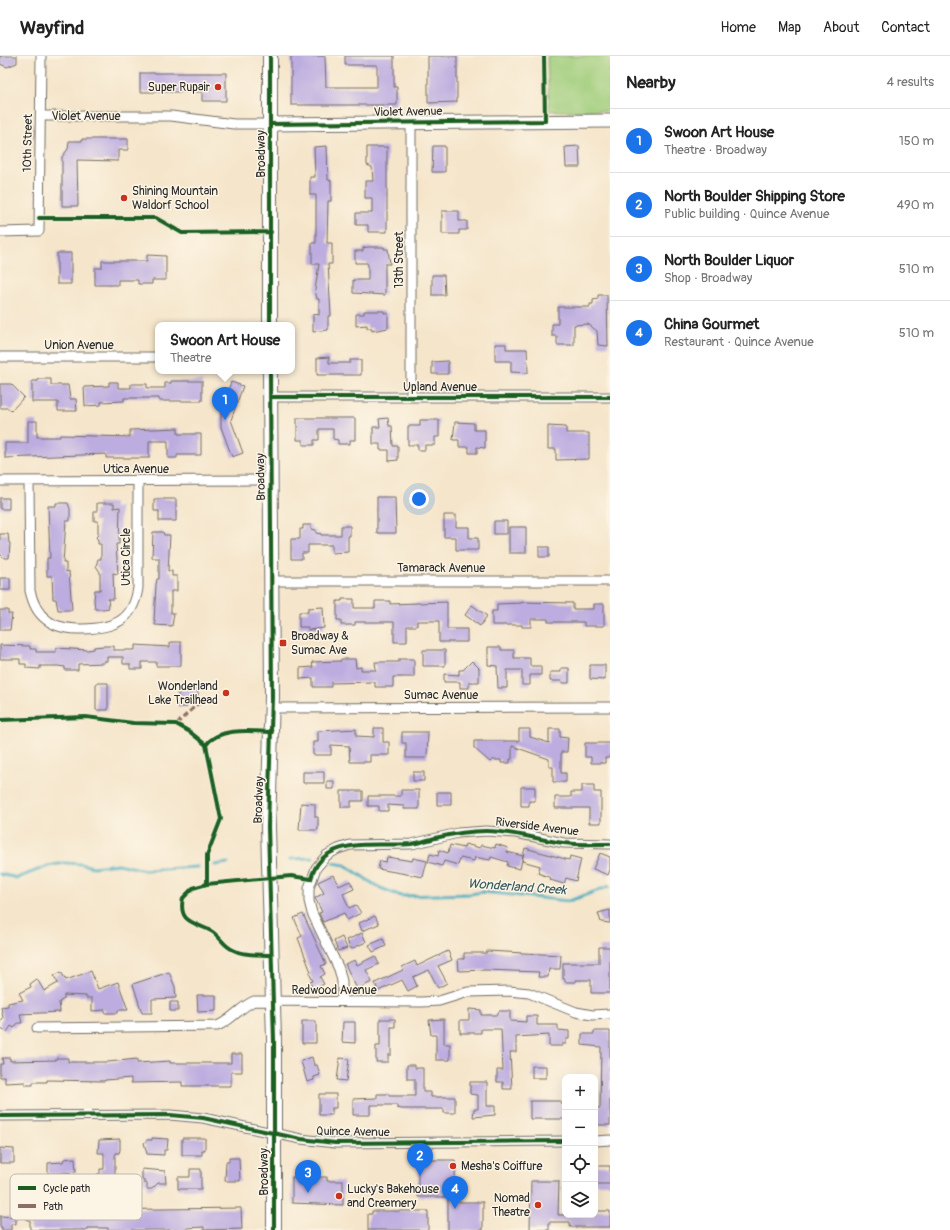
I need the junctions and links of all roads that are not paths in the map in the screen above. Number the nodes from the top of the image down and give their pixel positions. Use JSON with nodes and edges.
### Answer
{"nodes":[{"id":1,"x":41,"y":56,"type":"edge"},
{"id":2,"x":270,"y":56,"type":"edge"},
{"id":3,"x":41,"y":116,"type":"junction"},
{"id":4,"x":610,"y":120,"type":"edge"},
{"id":5,"x":411,"y":122,"type":"junction"},
{"id":6,"x":271,"y":124,"type":"junction"},
{"id":7,"x":0,"y":232,"type":"edge"},
{"id":8,"x":270,"y":322,"type":"edge"},
{"id":9,"x":0,"y":357,"type":"edge"},
{"id":10,"x":155,"y":357,"type":"edge"},
{"id":11,"x":270,"y":374,"type":"edge"},
{"id":12,"x":270,"y":397,"type":"junction"},
{"id":13,"x":411,"y":397,"type":"junction"},
{"id":14,"x":610,"y":397,"type":"edge"},
{"id":15,"x":272,"y":480,"type":"junction"},
{"id":16,"x":0,"y":481,"type":"edge"},
{"id":17,"x":29,"y":481,"type":"junction"},
{"id":18,"x":138,"y":481,"type":"junction"},
{"id":19,"x":272,"y":581,"type":"junction"},
{"id":20,"x":610,"y":581,"type":"edge"},
{"id":21,"x":610,"y":707,"type":"edge"},
{"id":22,"x":272,"y":708,"type":"junction"},
{"id":23,"x":610,"y":844,"type":"edge"},
{"id":24,"x":272,"y":1001,"type":"junction"},
{"id":25,"x":342,"y":1002,"type":"junction"},
{"id":26,"x":610,"y":1014,"type":"edge"},
{"id":27,"x":37,"y":1028,"type":"dead end"},
{"id":28,"x":0,"y":1116,"type":"edge"},
{"id":29,"x":274,"y":1133,"type":"junction"},
{"id":30,"x":610,"y":1140,"type":"edge"},
{"id":31,"x":562,"y":1141,"type":"edge"},
{"id":32,"x":598,"y":1141,"type":"edge"},
{"id":33,"x":274,"y":1230,"type":"edge"}],
"edges":[{"from":1,"to":3,"type":"street","name":"10th Street"},
{"from":2,"to":6,"type":"main road","name":"Broadway"},
{"from":3,"to":6,"type":"street","name":"Violet Avenue"},
{"from":3,"to":7,"type":"street","name":"10th Street"},
{"from":4,"to":5,"type":"street","name":"Violet Avenue"},
{"from":5,"to":6,"type":"street","name":"Violet Avenue"},
{"from":5,"to":13,"type":"street","name":"13th Street"},
{"from":6,"to":8,"type":"main road","name":"Broadway"},
{"from":9,"to":10,"type":"street","name":"Union Avenue"},
{"from":11,"to":12,"type":"main road","name":"Broadway"},
{"from":12,"to":13,"type":"street","name":"Upland Avenue"},
{"from":12,"to":15,"type":"main road","name":"Broadway"},
{"from":13,"to":14,"type":"street","name":"Upland Avenue"},
{"from":15,"to":18,"type":"street","name":"Utica Avenue"},
{"from":15,"to":19,"type":"main road","name":"Broadway"},
{"from":16,"to":17,"type":"street","name":"Utica Avenue"},
{"from":17,"to":18,"type":"street","name":"Utica Avenue"},
{"from":17,"to":18,"type":"street","name":"Utica Circle"},
{"from":19,"to":20,"type":"street","name":"Tamarack Avenue"},
{"from":19,"to":22,"type":"main road","name":"Broadway"},
{"from":21,"to":22,"type":"street","name":"Sumac Avenue"},
{"from":22,"to":24,"type":"main road","name":"Broadway"},
{"from":23,"to":25,"type":"street","name":"Riverside Avenue"},
{"from":24,"to":25,"type":"street","name":"Redwood Avenue"},
{"from":24,"to":27,"type":"street","name":"Redwood Avenue"},
{"from":24,"to":29,"type":"main road","name":"Broadway"},
{"from":25,"to":26,"type":"street","name":"Redwood Avenue"},
{"from":28,"to":29,"type":"street","name":"Quince Avenue"},
{"from":29,"to":31,"type":"street","name":"Quince Avenue"},
{"from":29,"to":33,"type":"main road","name":"Broadway"},
{"from":30,"to":32,"type":"street"}]}
